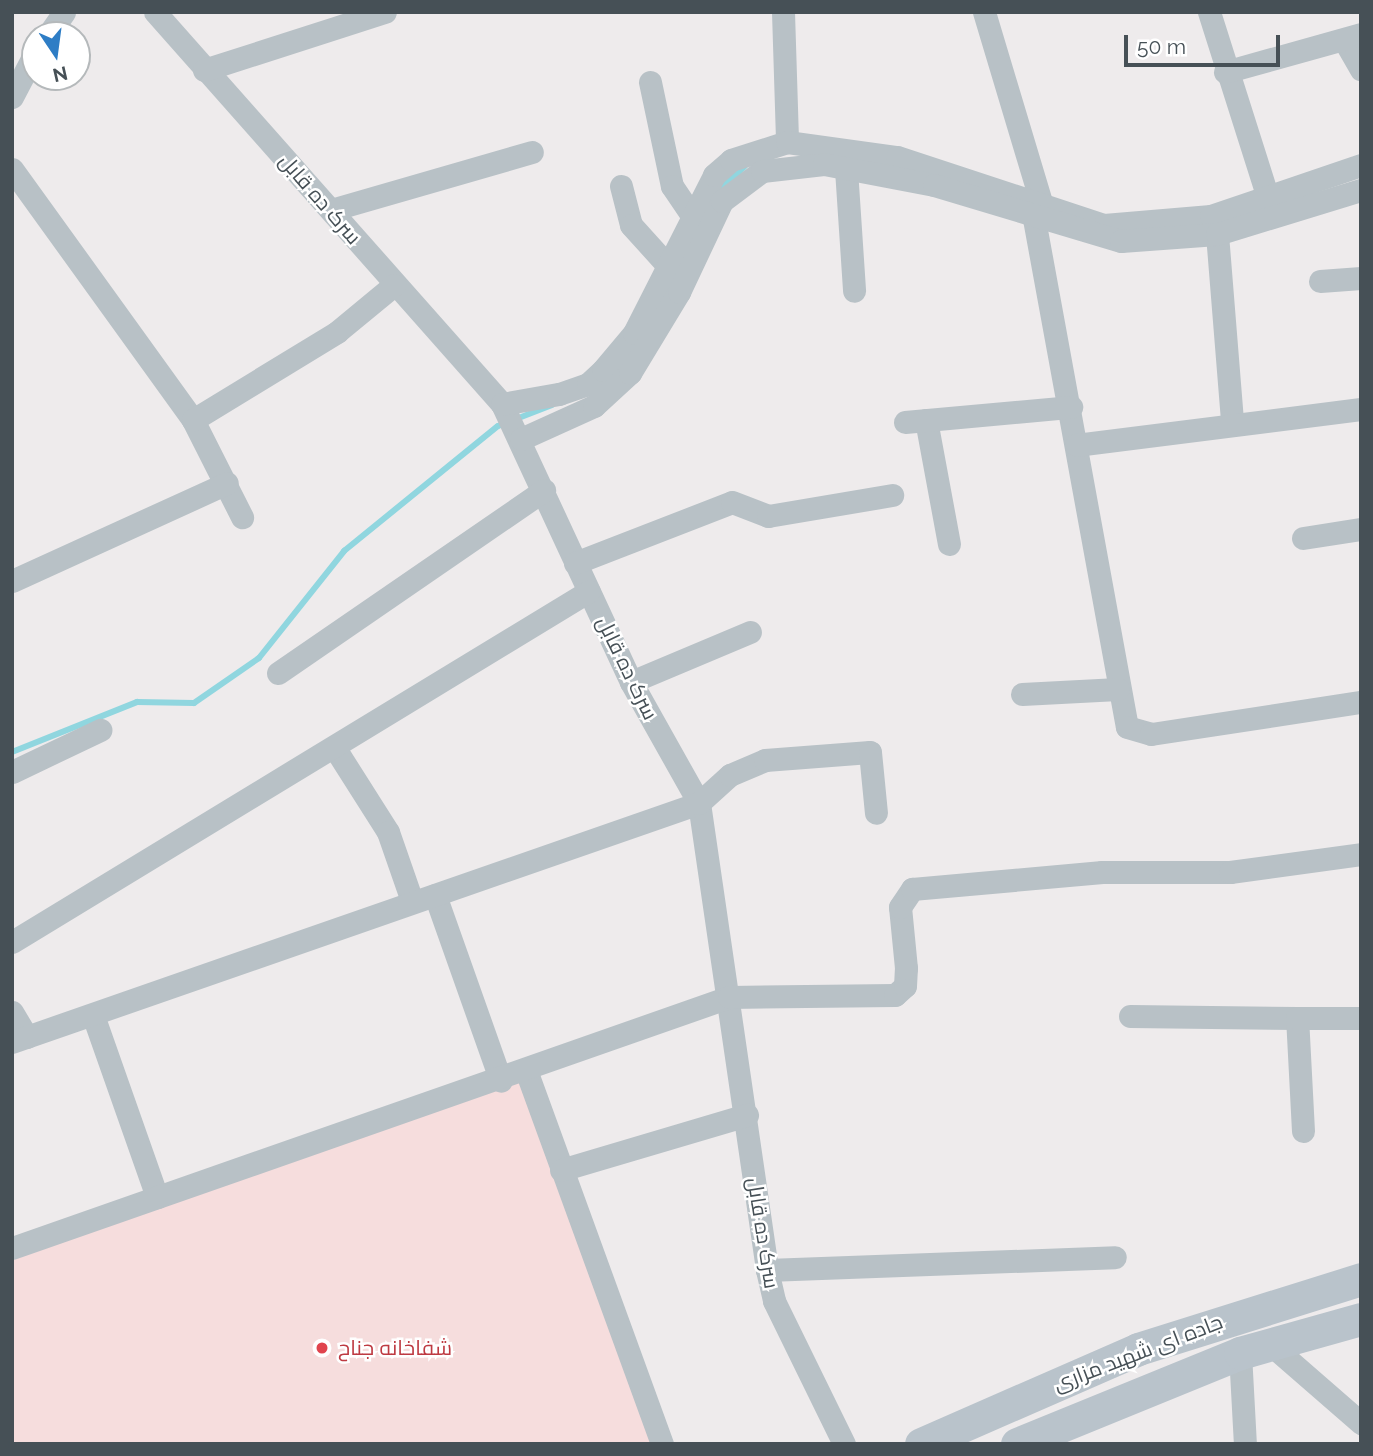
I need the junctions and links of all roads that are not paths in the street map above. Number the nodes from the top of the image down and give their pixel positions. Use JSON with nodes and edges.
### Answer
{"nodes":[{"id":1,"x":155,"y":12,"type":"edge"},
{"id":2,"x":385,"y":12,"type":"edge"},
{"id":3,"x":783,"y":12,"type":"edge"},
{"id":4,"x":984,"y":12,"type":"edge"},
{"id":5,"x":1209,"y":12,"type":"edge"},
{"id":6,"x":1352,"y":37,"type":"edge"},
{"id":7,"x":1361,"y":69,"type":"edge"},
{"id":8,"x":204,"y":70,"type":"junction"},
{"id":9,"x":1225,"y":72,"type":"junction"},
{"id":10,"x":21,"y":80,"type":"edge"},
{"id":11,"x":650,"y":82,"type":"dead end"},
{"id":12,"x":12,"y":97,"type":"edge"},
{"id":13,"x":787,"y":142,"type":"junction"},
{"id":14,"x":532,"y":152,"type":"dead end"},
{"id":15,"x":1361,"y":165,"type":"edge"},
{"id":16,"x":12,"y":169,"type":"edge"},
{"id":17,"x":846,"y":169,"type":"junction"},
{"id":18,"x":621,"y":186,"type":"dead end"},
{"id":19,"x":1361,"y":190,"type":"edge"},
{"id":20,"x":1269,"y":198,"type":"junction"},
{"id":21,"x":1037,"y":209,"type":"junction"},
{"id":22,"x":331,"y":210,"type":"junction"},
{"id":23,"x":693,"y":217,"type":"junction"},
{"id":24,"x":1217,"y":234,"type":"junction"},
{"id":25,"x":669,"y":267,"type":"junction"},
{"id":26,"x":1361,"y":278,"type":"edge"},
{"id":27,"x":1320,"y":281,"type":"dead end"},
{"id":28,"x":394,"y":285,"type":"junction"},
{"id":29,"x":854,"y":291,"type":"dead end"},
{"id":30,"x":502,"y":404,"type":"junction"},
{"id":31,"x":1072,"y":407,"type":"junction"},
{"id":32,"x":1361,"y":409,"type":"edge"},
{"id":33,"x":193,"y":420,"type":"junction"},
{"id":34,"x":1232,"y":421,"type":"junction"},
{"id":35,"x":521,"y":439,"type":"junction"},
{"id":36,"x":1076,"y":445,"type":"junction"},
{"id":37,"x":227,"y":483,"type":"junction"},
{"id":38,"x":544,"y":490,"type":"junction"},
{"id":39,"x":891,"y":495,"type":"dead end"},
{"id":40,"x":242,"y":517,"type":"dead end"},
{"id":41,"x":1361,"y":529,"type":"edge"},
{"id":42,"x":1303,"y":538,"type":"dead end"},
{"id":43,"x":949,"y":544,"type":"dead end"},
{"id":44,"x":575,"y":564,"type":"junction"},
{"id":45,"x":12,"y":581,"type":"edge"},
{"id":46,"x":589,"y":591,"type":"junction"},
{"id":47,"x":750,"y":632,"type":"dead end"},
{"id":48,"x":278,"y":673,"type":"dead end"},
{"id":49,"x":631,"y":682,"type":"junction"},
{"id":50,"x":1118,"y":689,"type":"junction"},
{"id":51,"x":1022,"y":694,"type":"dead end"},
{"id":52,"x":1361,"y":702,"type":"edge"},
{"id":53,"x":100,"y":730,"type":"dead end"},
{"id":54,"x":336,"y":750,"type":"junction"},
{"id":55,"x":12,"y":772,"type":"edge"},
{"id":56,"x":699,"y":803,"type":"junction"},
{"id":57,"x":876,"y":813,"type":"dead end"},
{"id":58,"x":1361,"y":854,"type":"edge"},
{"id":59,"x":435,"y":895,"type":"junction"},
{"id":60,"x":412,"y":901,"type":"junction"},
{"id":61,"x":12,"y":942,"type":"edge"},
{"id":62,"x":729,"y":998,"type":"junction"},
{"id":63,"x":12,"y":1012,"type":"edge"},
{"id":64,"x":1130,"y":1016,"type":"dead end"},
{"id":65,"x":94,"y":1018,"type":"junction"},
{"id":66,"x":1297,"y":1018,"type":"junction"},
{"id":67,"x":1361,"y":1018,"type":"edge"},
{"id":68,"x":20,"y":1040,"type":"edge"},
{"id":69,"x":527,"y":1073,"type":"junction"},
{"id":70,"x":501,"y":1081,"type":"junction"},
{"id":71,"x":747,"y":1115,"type":"junction"},
{"id":72,"x":1303,"y":1131,"type":"dead end"},
{"id":73,"x":561,"y":1170,"type":"junction"},
{"id":74,"x":157,"y":1197,"type":"junction"},
{"id":75,"x":12,"y":1248,"type":"edge"},
{"id":76,"x":1115,"y":1257,"type":"dead end"},
{"id":77,"x":766,"y":1270,"type":"junction"},
{"id":78,"x":1361,"y":1279,"type":"edge"},
{"id":79,"x":1361,"y":1319,"type":"edge"},
{"id":80,"x":1255,"y":1348,"type":"junction"},
{"id":81,"x":1361,"y":1423,"type":"edge"},
{"id":82,"x":662,"y":1444,"type":"edge"},
{"id":83,"x":844,"y":1444,"type":"edge"},
{"id":84,"x":921,"y":1444,"type":"edge"},
{"id":85,"x":1017,"y":1444,"type":"edge"},
{"id":86,"x":1245,"y":1444,"type":"edge"}],
"edges":[{"from":1,"to":8,"type":"street","name":"سرک ده قابل"},
{"from":2,"to":8,"type":"street"},
{"from":3,"to":13,"type":"street"},
{"from":4,"to":21,"type":"street"},
{"from":5,"to":9,"type":"street"},
{"from":6,"to":7,"type":"street"},
{"from":6,"to":9,"type":"street"},
{"from":8,"to":22,"type":"street","name":"سرک ده قابل"},
{"from":9,"to":20,"type":"street"},
{"from":10,"to":12,"type":"street"},
{"from":11,"to":23,"type":"street"},
{"from":13,"to":21,"type":"street"},
{"from":13,"to":23,"type":"street"},
{"from":14,"to":22,"type":"street"},
{"from":15,"to":20,"type":"street"},
{"from":16,"to":33,"type":"street"},
{"from":17,"to":21,"type":"street"},
{"from":17,"to":29,"type":"street"},
{"from":17,"to":35,"type":"street"},
{"from":18,"to":25,"type":"street"},
{"from":19,"to":24,"type":"street"},
{"from":20,"to":21,"type":"street"},
{"from":21,"to":24,"type":"street"},
{"from":21,"to":31,"type":"street"},
{"from":22,"to":28,"type":"street","name":"سرک ده قابل"},
{"from":23,"to":25,"type":"street"},
{"from":24,"to":34,"type":"street"},
{"from":25,"to":30,"type":"street"},
{"from":26,"to":27,"type":"street"},
{"from":28,"to":30,"type":"street","name":"سرک ده قابل"},
{"from":28,"to":33,"type":"street"},
{"from":30,"to":35,"type":"street","name":"سرک ده قابل"},
{"from":31,"to":36,"type":"street"},
{"from":31,"to":43,"type":"street"},
{"from":32,"to":34,"type":"street"},
{"from":33,"to":37,"type":"street"},
{"from":34,"to":36,"type":"street"},
{"from":35,"to":38,"type":"street","name":"سرک ده قابل"},
{"from":36,"to":50,"type":"street"},
{"from":37,"to":40,"type":"street"},
{"from":37,"to":45,"type":"street"},
{"from":38,"to":44,"type":"street","name":"سرک ده قابل"},
{"from":38,"to":48,"type":"street"},
{"from":39,"to":44,"type":"street"},
{"from":41,"to":42,"type":"street"},
{"from":44,"to":46,"type":"street","name":"سرک ده قابل"},
{"from":46,"to":49,"type":"street","name":"سرک ده قابل"},
{"from":46,"to":54,"type":"street"},
{"from":47,"to":49,"type":"street"},
{"from":49,"to":56,"type":"street","name":"سرک ده قابل"},
{"from":50,"to":51,"type":"street"},
{"from":50,"to":52,"type":"street"},
{"from":53,"to":55,"type":"street"},
{"from":54,"to":60,"type":"street"},
{"from":54,"to":61,"type":"street"},
{"from":56,"to":57,"type":"street"},
{"from":56,"to":59,"type":"street"},
{"from":56,"to":62,"type":"street","name":"سرک ده قابل"},
{"from":58,"to":62,"type":"street"},
{"from":59,"to":60,"type":"street"},
{"from":59,"to":70,"type":"street"},
{"from":60,"to":65,"type":"street"},
{"from":62,"to":69,"type":"street"},
{"from":62,"to":71,"type":"street","name":"سرک ده قابل"},
{"from":63,"to":68,"type":"street"},
{"from":64,"to":66,"type":"street"},
{"from":65,"to":68,"type":"street"},
{"from":65,"to":74,"type":"street"},
{"from":66,"to":67,"type":"street"},
{"from":66,"to":72,"type":"street"},
{"from":69,"to":70,"type":"street"},
{"from":69,"to":73,"type":"street"},
{"from":70,"to":74,"type":"street"},
{"from":71,"to":73,"type":"street"},
{"from":71,"to":77,"type":"street","name":"سرک ده قابل"},
{"from":73,"to":82,"type":"street"},
{"from":74,"to":75,"type":"street"},
{"from":76,"to":77,"type":"street"},
{"from":77,"to":83,"type":"street","name":"سرک ده قابل"},
{"from":78,"to":84,"type":"main road","name":"جاده ای شهید مزاری"},
{"from":79,"to":80,"type":"main road","name":"جاده ای شهید مزاری"},
{"from":80,"to":81,"type":"street"},
{"from":80,"to":85,"type":"main road","name":"جاده ای شهید مزاری"},
{"from":80,"to":86,"type":"street"}]}
